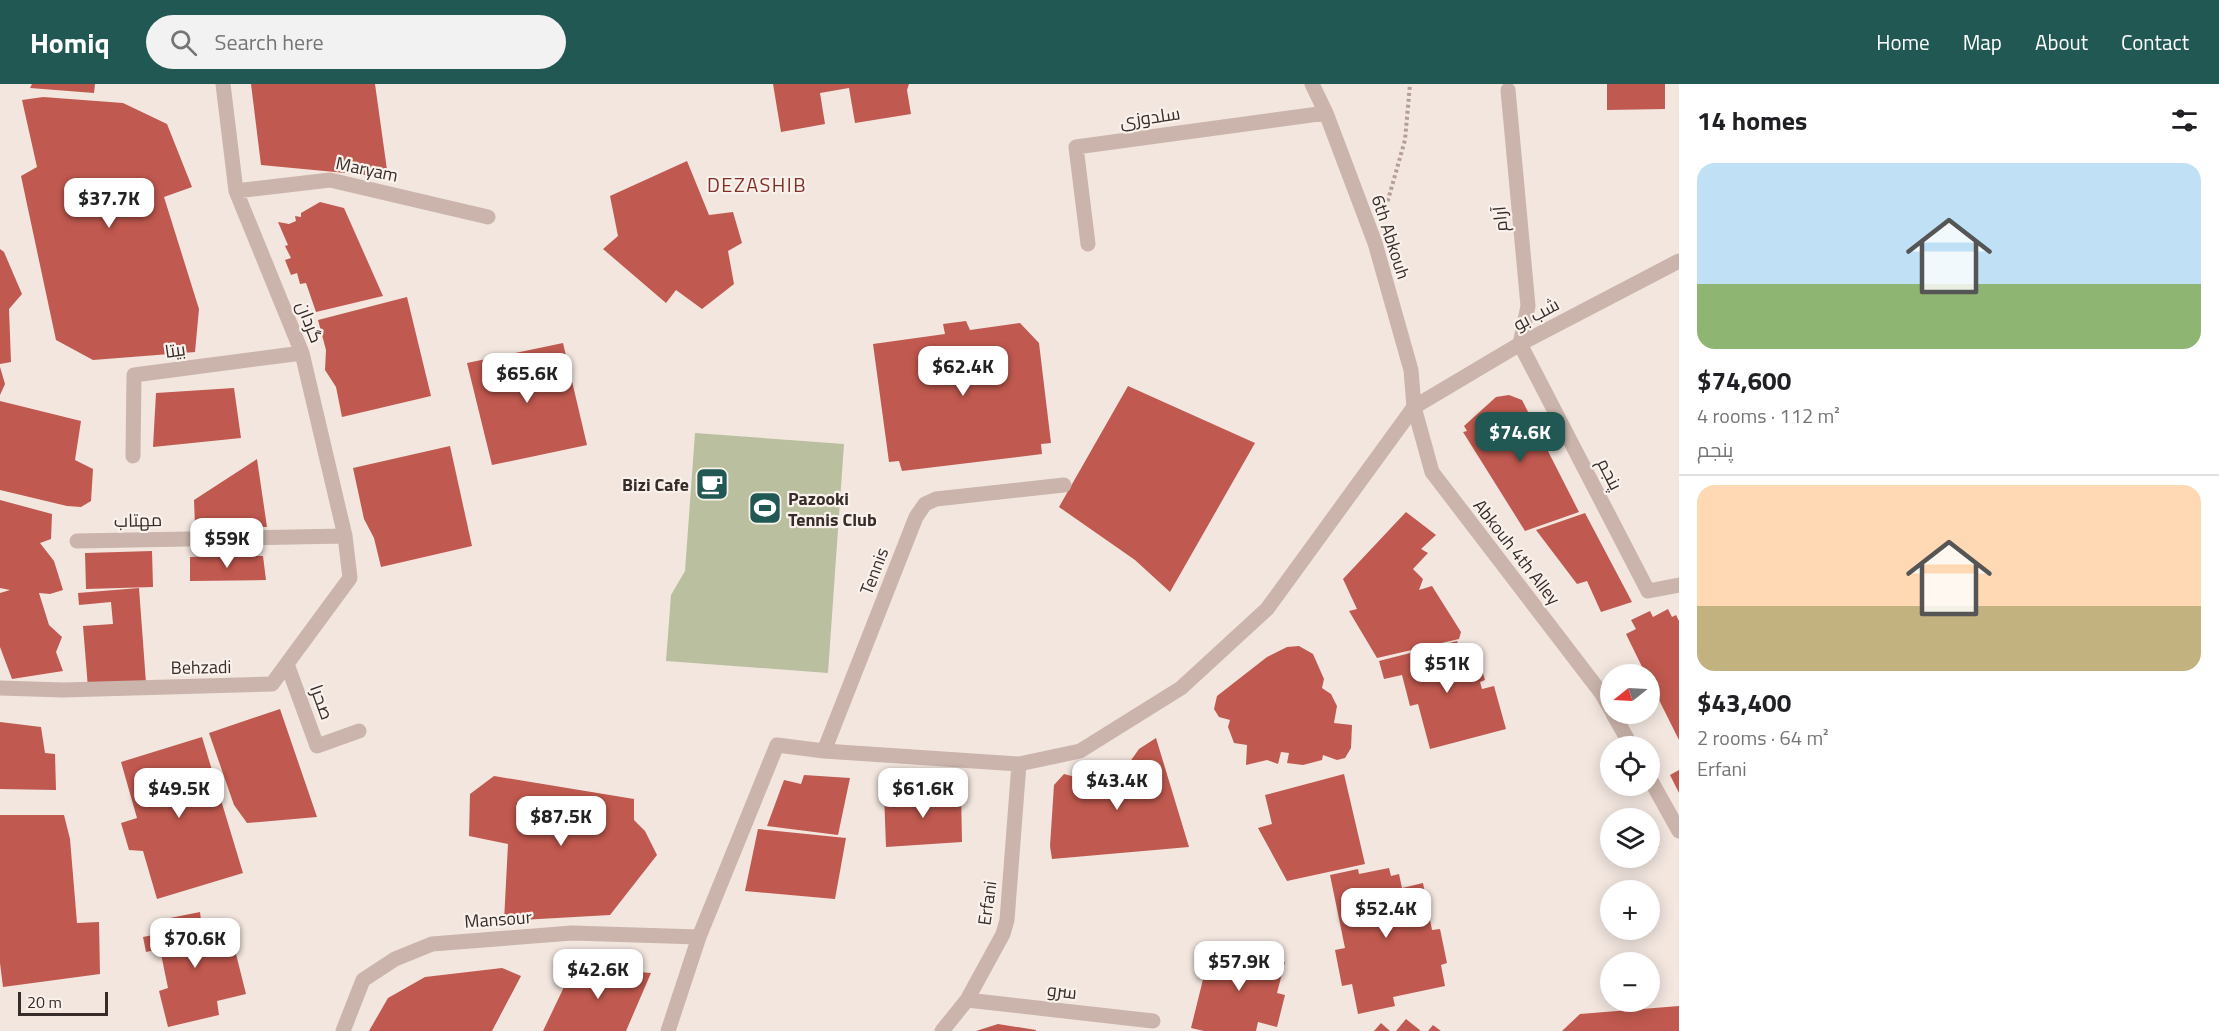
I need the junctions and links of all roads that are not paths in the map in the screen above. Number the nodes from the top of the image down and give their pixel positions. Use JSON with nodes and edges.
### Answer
{"nodes":[{"id":1,"x":223,"y":84,"type":"edge"},
{"id":2,"x":1312,"y":84,"type":"edge"},
{"id":3,"x":1508,"y":90,"type":"dead end"},
{"id":4,"x":1326,"y":113,"type":"junction"},
{"id":5,"x":236,"y":191,"type":"junction"},
{"id":6,"x":488,"y":217,"type":"dead end"},
{"id":7,"x":1088,"y":244,"type":"dead end"},
{"id":8,"x":1679,"y":261,"type":"edge"},
{"id":9,"x":1520,"y":344,"type":"junction"},
{"id":10,"x":302,"y":353,"type":"junction"},
{"id":11,"x":1414,"y":407,"type":"junction"},
{"id":12,"x":134,"y":456,"type":"dead end"},
{"id":13,"x":1064,"y":485,"type":"dead end"},
{"id":14,"x":345,"y":536,"type":"junction"},
{"id":15,"x":77,"y":541,"type":"dead end"},
{"id":16,"x":350,"y":578,"type":"joint"},
{"id":17,"x":1679,"y":585,"type":"edge"},
{"id":18,"x":287,"y":664,"type":"junction"},
{"id":19,"x":0,"y":688,"type":"edge"},
{"id":20,"x":1600,"y":691,"type":"edge"},
{"id":21,"x":359,"y":731,"type":"dead end"},
{"id":22,"x":825,"y":751,"type":"junction"},
{"id":23,"x":1019,"y":764,"type":"junction"},
{"id":24,"x":1659,"y":796,"type":"edge"},
{"id":25,"x":1679,"y":831,"type":"edge"},
{"id":26,"x":699,"y":937,"type":"junction"},
{"id":27,"x":967,"y":1000,"type":"junction"},
{"id":28,"x":1153,"y":1022,"type":"dead end"},
{"id":29,"x":343,"y":1031,"type":"edge"},
{"id":30,"x":668,"y":1031,"type":"edge"},
{"id":31,"x":942,"y":1031,"type":"edge"}],
"edges":[{"from":1,"to":5,"type":"street","name":"گردان"},
{"from":2,"to":4,"type":"street","name":"6th Abkouh"},
{"from":3,"to":9,"type":"street","name":"آرام"},
{"from":4,"to":7,"type":"street","name":"سلدوزی"},
{"from":4,"to":11,"type":"street","name":"6th Abkouh"},
{"from":5,"to":6,"type":"street","name":"Maryam"},
{"from":5,"to":10,"type":"street","name":"گردان"},
{"from":8,"to":9,"type":"street","name":"شب بو"},
{"from":9,"to":11,"type":"street","name":"شب بو"},
{"from":9,"to":17,"type":"street","name":"پنجم"},
{"from":10,"to":12,"type":"street","name":"بیتا"},
{"from":10,"to":14,"type":"street","name":"گردان"},
{"from":11,"to":20,"type":"street","name":"Abkouh 4th Alley"},
{"from":11,"to":23,"type":"street"},
{"from":13,"to":22,"type":"street","name":"Tennis"},
{"from":14,"to":15,"type":"street","name":"مهتاب"},
{"from":14,"to":16,"type":"street","name":"گردان"},
{"from":16,"to":18,"type":"street","name":"Behzadi"},
{"from":18,"to":19,"type":"street","name":"Behzadi"},
{"from":18,"to":21,"type":"street","name":"صحرا"},
{"from":22,"to":23,"type":"street"},
{"from":22,"to":26,"type":"street"},
{"from":23,"to":27,"type":"street","name":"Erfani"},
{"from":24,"to":25,"type":"street"},
{"from":26,"to":29,"type":"street","name":"Mansour"},
{"from":26,"to":30,"type":"street"},
{"from":27,"to":28,"type":"street","name":"سرو"},
{"from":27,"to":31,"type":"street","name":"Erfani"}]}
